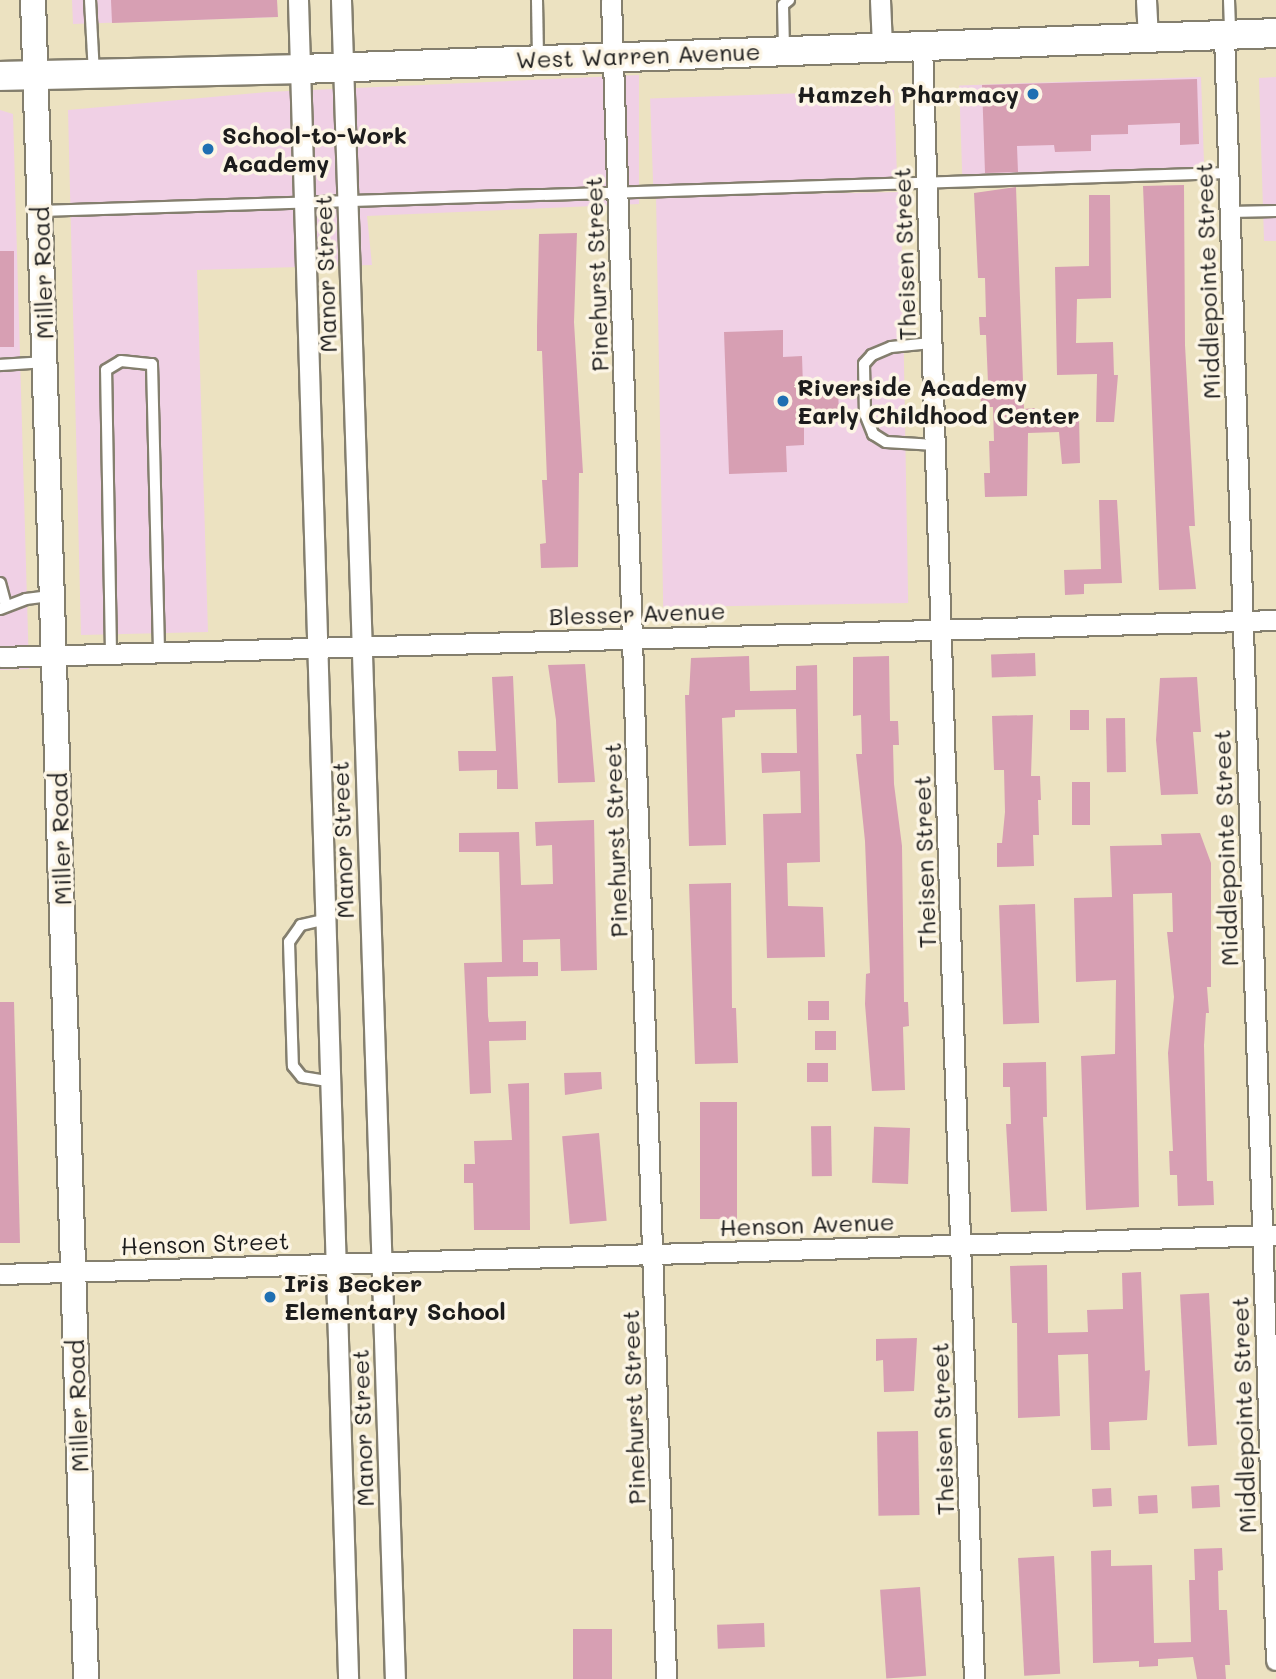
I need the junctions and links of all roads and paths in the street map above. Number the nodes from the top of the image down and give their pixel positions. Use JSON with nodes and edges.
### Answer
{"nodes":[{"id":1,"x":33,"y":0,"type":"edge"},
{"id":2,"x":90,"y":0,"type":"edge"},
{"id":3,"x":299,"y":0,"type":"edge"},
{"id":4,"x":341,"y":0,"type":"edge"},
{"id":5,"x":537,"y":0,"type":"edge"},
{"id":6,"x":611,"y":0,"type":"edge"},
{"id":7,"x":789,"y":0,"type":"edge"},
{"id":8,"x":880,"y":0,"type":"edge"},
{"id":9,"x":1146,"y":0,"type":"edge"},
{"id":10,"x":1229,"y":0,"type":"edge"},
{"id":11,"x":1276,"y":33,"type":"edge"},
{"id":12,"x":1227,"y":34,"type":"junction"},
{"id":13,"x":1147,"y":37,"type":"junction"},
{"id":14,"x":922,"y":44,"type":"junction"},
{"id":15,"x":882,"y":46,"type":"junction"},
{"id":16,"x":783,"y":49,"type":"junction"},
{"id":17,"x":613,"y":56,"type":"junction"},
{"id":18,"x":538,"y":59,"type":"junction"},
{"id":19,"x":343,"y":68,"type":"junction"},
{"id":20,"x":301,"y":69,"type":"junction"},
{"id":21,"x":94,"y":73,"type":"junction"},
{"id":22,"x":36,"y":74,"type":"junction"},
{"id":23,"x":0,"y":76,"type":"edge"},
{"id":24,"x":1228,"y":173,"type":"junction"},
{"id":25,"x":926,"y":183,"type":"junction"},
{"id":26,"x":618,"y":192,"type":"junction"},
{"id":27,"x":347,"y":202,"type":"junction"},
{"id":28,"x":305,"y":204,"type":"junction"},
{"id":29,"x":40,"y":211,"type":"junction"},
{"id":30,"x":1276,"y":211,"type":"edge"},
{"id":31,"x":1230,"y":212,"type":"junction"},
{"id":32,"x":932,"y":344,"type":"junction"},
{"id":33,"x":45,"y":362,"type":"junction"},
{"id":34,"x":0,"y":365,"type":"edge"},
{"id":35,"x":935,"y":445,"type":"junction"},
{"id":36,"x":0,"y":583,"type":"edge"},
{"id":37,"x":52,"y":596,"type":"junction"},
{"id":38,"x":3,"y":607,"type":"edge"},
{"id":39,"x":1243,"y":620,"type":"junction"},
{"id":40,"x":1276,"y":620,"type":"edge"},
{"id":41,"x":941,"y":628,"type":"junction"},
{"id":42,"x":634,"y":637,"type":"junction"},
{"id":43,"x":320,"y":646,"type":"junction"},
{"id":44,"x":361,"y":646,"type":"junction"},
{"id":45,"x":159,"y":652,"type":"junction"},
{"id":46,"x":111,"y":653,"type":"junction"},
{"id":47,"x":54,"y":655,"type":"junction"},
{"id":48,"x":0,"y":657,"type":"edge"},
{"id":49,"x":328,"y":919,"type":"junction"},
{"id":50,"x":333,"y":1082,"type":"junction"},
{"id":51,"x":1269,"y":1235,"type":"edge"},
{"id":52,"x":960,"y":1244,"type":"junction"},
{"id":53,"x":653,"y":1253,"type":"junction"},
{"id":54,"x":380,"y":1262,"type":"junction"},
{"id":55,"x":339,"y":1264,"type":"junction"},
{"id":56,"x":73,"y":1272,"type":"junction"},
{"id":57,"x":0,"y":1274,"type":"edge"},
{"id":58,"x":1276,"y":1660,"type":"edge"},
{"id":59,"x":86,"y":1679,"type":"edge"},
{"id":60,"x":348,"y":1679,"type":"edge"},
{"id":61,"x":395,"y":1679,"type":"edge"},
{"id":62,"x":666,"y":1679,"type":"edge"},
{"id":63,"x":974,"y":1679,"type":"edge"}],
"edges":[{"from":1,"to":22,"type":"street","name":"Miller Road"},
{"from":2,"to":21,"type":"lane"},
{"from":3,"to":20,"type":"street","name":"Manor Street"},
{"from":4,"to":19,"type":"street","name":"Manor Street"},
{"from":5,"to":18,"type":"lane"},
{"from":6,"to":17,"type":"street","name":"Pinehurst Street"},
{"from":7,"to":16,"type":"lane"},
{"from":8,"to":15,"type":"street"},
{"from":9,"to":13,"type":"street"},
{"from":10,"to":12,"type":"lane"},
{"from":11,"to":12,"type":"main road","name":"West Warren Avenue"},
{"from":12,"to":13,"type":"main road","name":"West Warren Avenue"},
{"from":12,"to":24,"type":"street","name":"Middlepointe Street"},
{"from":13,"to":14,"type":"main road","name":"West Warren Avenue"},
{"from":14,"to":15,"type":"main road","name":"West Warren Avenue"},
{"from":14,"to":25,"type":"street","name":"Theisen Street"},
{"from":15,"to":16,"type":"main road","name":"West Warren Avenue"},
{"from":16,"to":17,"type":"main road","name":"West Warren Avenue"},
{"from":17,"to":18,"type":"main road","name":"West Warren Avenue"},
{"from":17,"to":26,"type":"street","name":"Pinehurst Street"},
{"from":18,"to":19,"type":"main road","name":"West Warren Avenue"},
{"from":19,"to":20,"type":"main road","name":"West Warren Avenue"},
{"from":19,"to":27,"type":"street","name":"Manor Street"},
{"from":20,"to":21,"type":"main road","name":"West Warren Avenue"},
{"from":20,"to":28,"type":"street","name":"Manor Street"},
{"from":21,"to":22,"type":"main road","name":"West Warren Avenue"},
{"from":22,"to":23,"type":"main road","name":"West Warren Avenue"},
{"from":22,"to":29,"type":"street","name":"Miller Road"},
{"from":24,"to":25,"type":"lane"},
{"from":24,"to":31,"type":"street","name":"Middlepointe Street"},
{"from":25,"to":26,"type":"lane"},
{"from":25,"to":32,"type":"street","name":"Theisen Street"},
{"from":26,"to":27,"type":"lane"},
{"from":26,"to":42,"type":"street","name":"Pinehurst Street"},
{"from":27,"to":28,"type":"lane"},
{"from":27,"to":44,"type":"street","name":"Manor Street"},
{"from":28,"to":29,"type":"lane"},
{"from":28,"to":43,"type":"street","name":"Manor Street"},
{"from":29,"to":33,"type":"street","name":"Miller Road"},
{"from":30,"to":31,"type":"lane"},
{"from":31,"to":39,"type":"street","name":"Middlepointe Street"},
{"from":32,"to":35,"type":"street","name":"Theisen Street"},
{"from":32,"to":35,"type":"lane"},
{"from":33,"to":34,"type":"lane"},
{"from":33,"to":37,"type":"street","name":"Miller Road"},
{"from":35,"to":41,"type":"street","name":"Theisen Street"},
{"from":36,"to":38,"type":"lane"},
{"from":37,"to":38,"type":"lane"},
{"from":37,"to":47,"type":"street","name":"Miller Road"},
{"from":39,"to":40,"type":"street","name":"Blesser Avenue"},
{"from":39,"to":41,"type":"street","name":"Blesser Avenue"},
{"from":39,"to":51,"type":"street","name":"Middlepointe Street"},
{"from":41,"to":42,"type":"street","name":"Blesser Avenue"},
{"from":41,"to":52,"type":"street","name":"Theisen Street"},
{"from":42,"to":44,"type":"street","name":"Blesser Avenue"},
{"from":42,"to":53,"type":"street","name":"Pinehurst Street"},
{"from":43,"to":44,"type":"street","name":"Blesser Avenue"},
{"from":43,"to":45,"type":"street","name":"Blesser Avenue"},
{"from":43,"to":49,"type":"street","name":"Manor Street"},
{"from":44,"to":54,"type":"street","name":"Manor Street"},
{"from":45,"to":46,"type":"street","name":"Blesser Avenue"},
{"from":45,"to":46,"type":"lane"},
{"from":46,"to":47,"type":"street","name":"Blesser Avenue"},
{"from":47,"to":48,"type":"street","name":"Blesser Avenue"},
{"from":47,"to":56,"type":"street","name":"Miller Road"},
{"from":49,"to":50,"type":"street","name":"Manor Street"},
{"from":49,"to":50,"type":"lane"},
{"from":50,"to":55,"type":"street","name":"Manor Street"},
{"from":51,"to":52,"type":"street","name":"Henson Avenue"},
{"from":51,"to":58,"type":"street","name":"Middlepointe Street"},
{"from":52,"to":53,"type":"street","name":"Henson Avenue"},
{"from":52,"to":63,"type":"street","name":"Theisen Street"},
{"from":53,"to":54,"type":"street","name":"Henson Avenue"},
{"from":53,"to":62,"type":"street","name":"Pinehurst Street"},
{"from":54,"to":55,"type":"street","name":"Henson Avenue"},
{"from":54,"to":61,"type":"street","name":"Manor Street"},
{"from":55,"to":56,"type":"street","name":"Henson Street"},
{"from":55,"to":60,"type":"street","name":"Manor Street"},
{"from":56,"to":57,"type":"street"},
{"from":56,"to":59,"type":"street","name":"Miller Road"}]}
